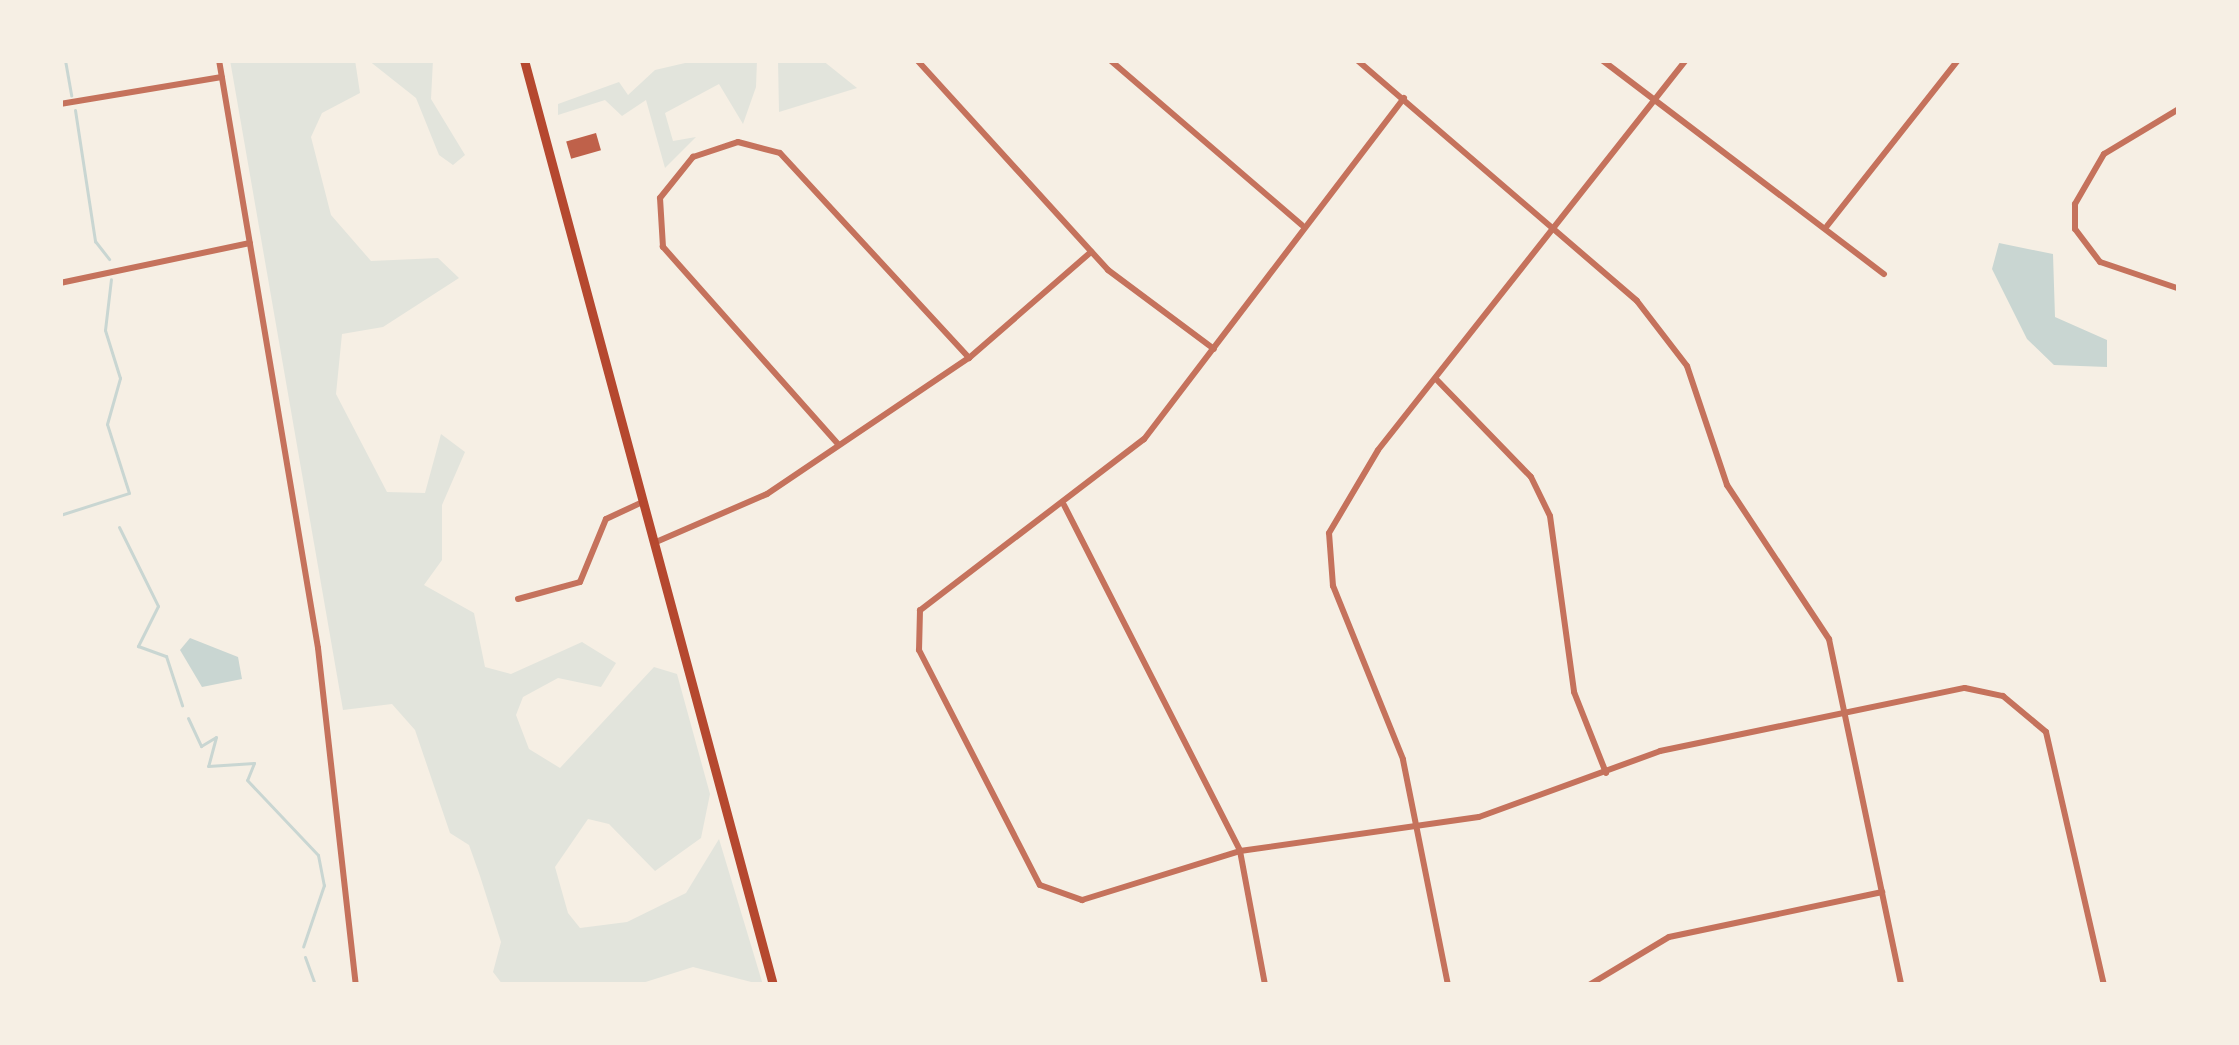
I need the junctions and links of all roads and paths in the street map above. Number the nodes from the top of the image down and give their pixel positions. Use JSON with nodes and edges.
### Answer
{"nodes":[{"id":1,"x":219,"y":60,"type":"edge"},
{"id":2,"x":524,"y":60,"type":"edge"},
{"id":3,"x":916,"y":60,"type":"edge"},
{"id":4,"x":1110,"y":60,"type":"edge"},
{"id":5,"x":1357,"y":60,"type":"edge"},
{"id":6,"x":1602,"y":60,"type":"edge"},
{"id":7,"x":1686,"y":60,"type":"edge"},
{"id":8,"x":1958,"y":60,"type":"edge"},
{"id":9,"x":222,"y":77,"type":"junction"},
{"id":10,"x":1404,"y":98,"type":"junction"},
{"id":11,"x":60,"y":104,"type":"edge"},
{"id":12,"x":1659,"y":104,"type":"junction"},
{"id":13,"x":2179,"y":109,"type":"edge"},
{"id":14,"x":1302,"y":226,"type":"junction"},
{"id":15,"x":1827,"y":226,"type":"junction"},
{"id":16,"x":1548,"y":233,"type":"junction"},
{"id":17,"x":250,"y":243,"type":"junction"},
{"id":18,"x":1091,"y":252,"type":"junction"},
{"id":19,"x":1884,"y":274,"type":"dead end"},
{"id":20,"x":60,"y":284,"type":"edge"},
{"id":21,"x":2178,"y":286,"type":"edge"},
{"id":22,"x":1214,"y":349,"type":"junction"},
{"id":23,"x":2179,"y":357,"type":"edge"},
{"id":24,"x":969,"y":358,"type":"junction"},
{"id":25,"x":1436,"y":380,"type":"junction"},
{"id":26,"x":838,"y":444,"type":"junction"},
{"id":27,"x":645,"y":501,"type":"junction"},
{"id":28,"x":1064,"y":505,"type":"junction"},
{"id":29,"x":656,"y":542,"type":"junction"},
{"id":30,"x":518,"y":599,"type":"dead end"},
{"id":31,"x":1843,"y":712,"type":"junction"},
{"id":32,"x":1606,"y":772,"type":"junction"},
{"id":33,"x":1418,"y":828,"type":"junction"},
{"id":34,"x":1240,"y":850,"type":"junction"},
{"id":35,"x":1882,"y":892,"type":"junction"},
{"id":36,"x":356,"y":985,"type":"edge"},
{"id":37,"x":773,"y":985,"type":"edge"},
{"id":38,"x":1265,"y":985,"type":"edge"},
{"id":39,"x":1448,"y":985,"type":"edge"},
{"id":40,"x":1588,"y":985,"type":"edge"},
{"id":41,"x":1901,"y":985,"type":"edge"},
{"id":42,"x":2104,"y":985,"type":"edge"}],
"edges":[{"from":1,"to":9,"type":"street"},
{"from":2,"to":27,"type":"main road"},
{"from":3,"to":18,"type":"street"},
{"from":4,"to":14,"type":"street"},
{"from":5,"to":10,"type":"street"},
{"from":6,"to":12,"type":"street"},
{"from":7,"to":12,"type":"street"},
{"from":8,"to":15,"type":"street"},
{"from":9,"to":11,"type":"street"},
{"from":9,"to":17,"type":"street"},
{"from":10,"to":14,"type":"street"},
{"from":10,"to":16,"type":"street"},
{"from":12,"to":15,"type":"street"},
{"from":12,"to":16,"type":"street"},
{"from":13,"to":21,"type":"street"},
{"from":14,"to":22,"type":"street"},
{"from":15,"to":19,"type":"street"},
{"from":16,"to":25,"type":"street"},
{"from":16,"to":31,"type":"street"},
{"from":17,"to":20,"type":"street"},
{"from":17,"to":36,"type":"street"},
{"from":18,"to":22,"type":"street"},
{"from":18,"to":24,"type":"street"},
{"from":21,"to":23,"type":"street"},
{"from":22,"to":28,"type":"street"},
{"from":24,"to":26,"type":"street"},
{"from":24,"to":26,"type":"street"},
{"from":25,"to":32,"type":"street"},
{"from":25,"to":33,"type":"street"},
{"from":26,"to":29,"type":"street"},
{"from":27,"to":29,"type":"main road"},
{"from":27,"to":30,"type":"street"},
{"from":28,"to":34,"type":"street"},
{"from":28,"to":34,"type":"street"},
{"from":29,"to":37,"type":"main road"},
{"from":31,"to":32,"type":"street"},
{"from":31,"to":35,"type":"street"},
{"from":31,"to":42,"type":"street"},
{"from":32,"to":33,"type":"street"},
{"from":33,"to":34,"type":"street"},
{"from":33,"to":39,"type":"street"},
{"from":34,"to":38,"type":"street"},
{"from":35,"to":40,"type":"street"},
{"from":35,"to":41,"type":"street"}]}
